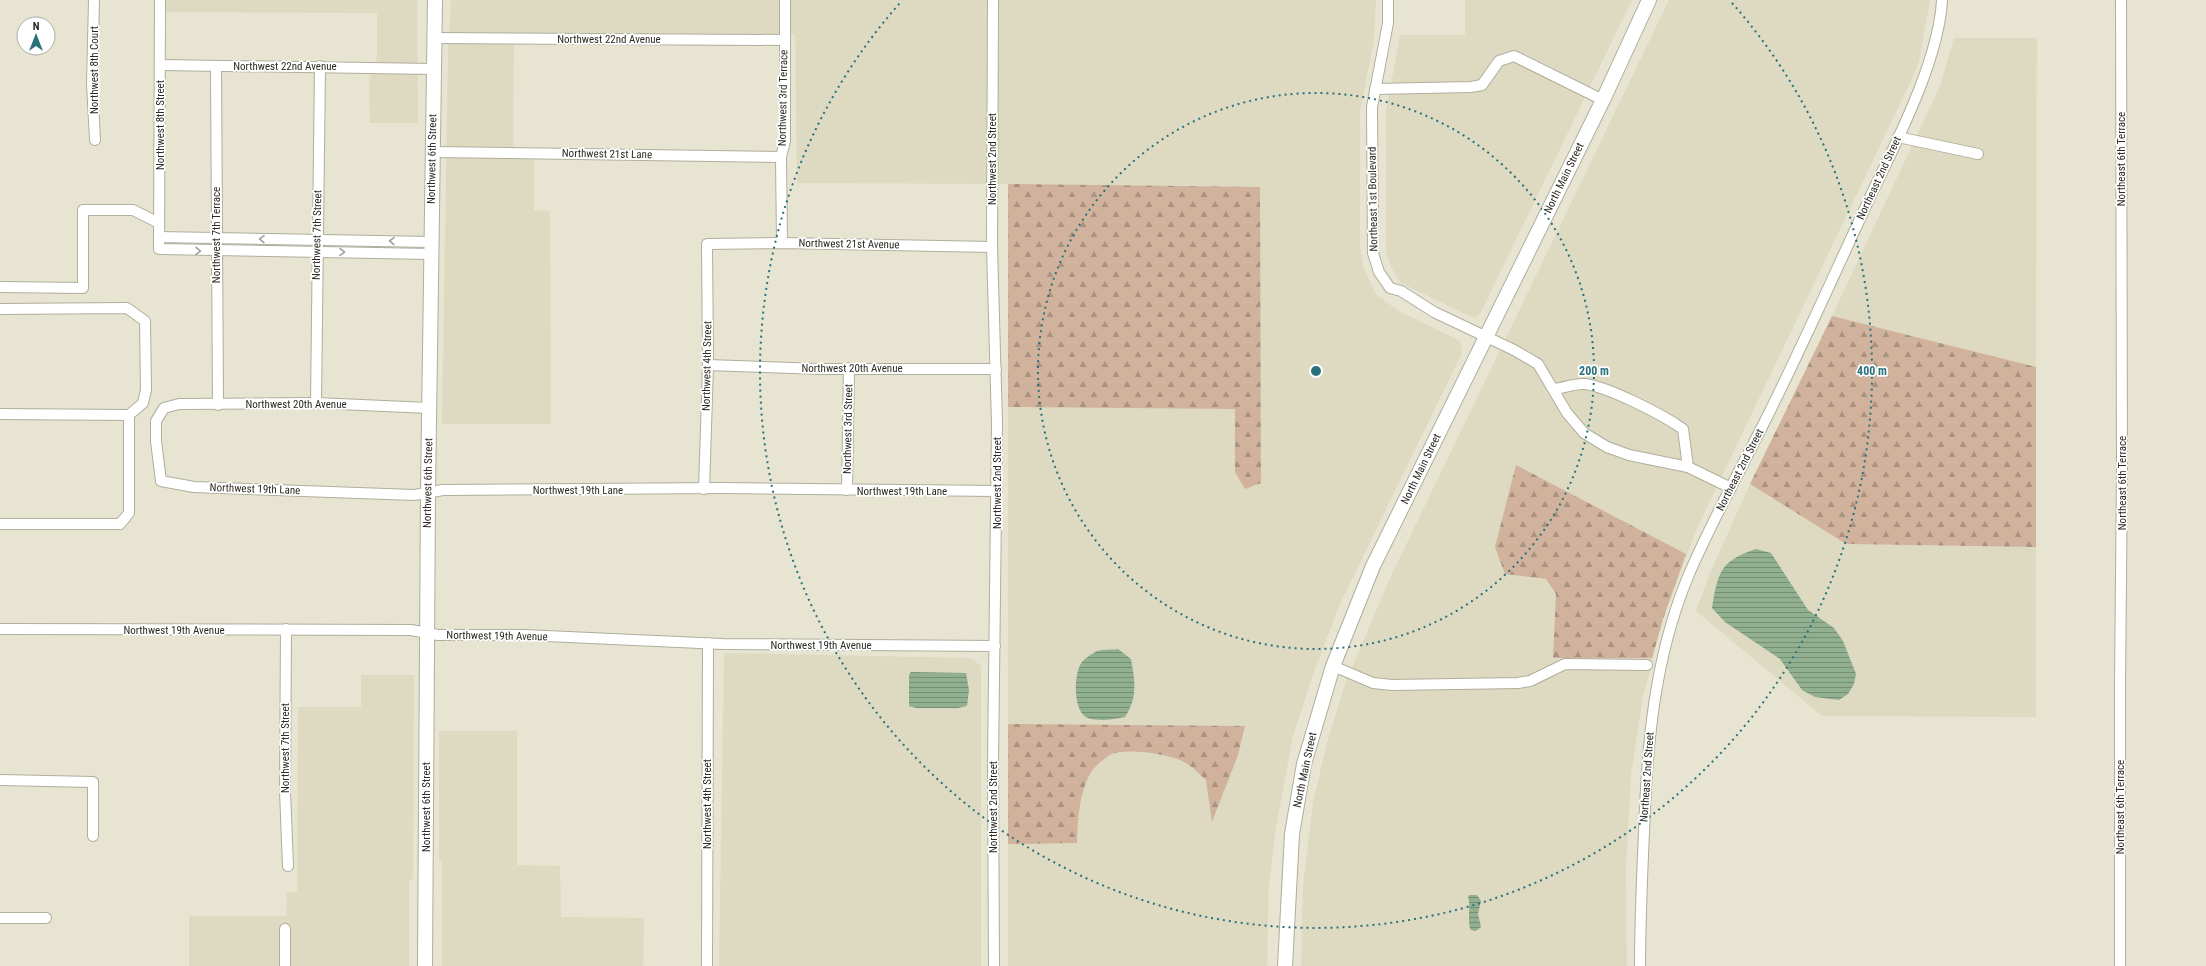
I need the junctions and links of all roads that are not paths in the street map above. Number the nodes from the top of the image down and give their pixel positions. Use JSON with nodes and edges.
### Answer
{"nodes":[{"id":1,"x":94,"y":0,"type":"edge"},
{"id":2,"x":160,"y":0,"type":"edge"},
{"id":3,"x":435,"y":0,"type":"edge"},
{"id":4,"x":784,"y":0,"type":"edge"},
{"id":5,"x":993,"y":0,"type":"edge"},
{"id":6,"x":1388,"y":0,"type":"edge"},
{"id":7,"x":1649,"y":0,"type":"edge"},
{"id":8,"x":1942,"y":0,"type":"edge"},
{"id":9,"x":2120,"y":0,"type":"edge"},
{"id":10,"x":434,"y":38,"type":"junction"},
{"id":11,"x":784,"y":40,"type":"junction"},
{"id":12,"x":160,"y":65,"type":"junction"},
{"id":13,"x":216,"y":66,"type":"junction"},
{"id":14,"x":320,"y":66,"type":"junction"},
{"id":15,"x":434,"y":69,"type":"junction"},
{"id":16,"x":1375,"y":89,"type":"junction"},
{"id":17,"x":1603,"y":100,"type":"junction"},
{"id":18,"x":1898,"y":137,"type":"junction"},
{"id":19,"x":95,"y":140,"type":"dead end"},
{"id":20,"x":433,"y":152,"type":"junction"},
{"id":21,"x":1978,"y":154,"type":"dead end"},
{"id":22,"x":781,"y":157,"type":"junction"},
{"id":23,"x":159,"y":223,"type":"junction"},
{"id":24,"x":159,"y":237,"type":"junction"},
{"id":25,"x":215,"y":238,"type":"junction"},
{"id":26,"x":317,"y":240,"type":"junction"},
{"id":27,"x":782,"y":243,"type":"junction"},
{"id":28,"x":707,"y":244,"type":"joint"},
{"id":29,"x":992,"y":247,"type":"junction"},
{"id":30,"x":431,"y":248,"type":"junction"},
{"id":31,"x":215,"y":251,"type":"junction"},
{"id":32,"x":317,"y":251,"type":"junction"},
{"id":33,"x":0,"y":287,"type":"edge"},
{"id":34,"x":0,"y":309,"type":"edge"},
{"id":35,"x":1486,"y":337,"type":"junction"},
{"id":36,"x":708,"y":365,"type":"junction"},
{"id":37,"x":849,"y":368,"type":"junction"},
{"id":38,"x":996,"y":369,"type":"junction"},
{"id":39,"x":1554,"y":389,"type":"junction"},
{"id":40,"x":316,"y":403,"type":"junction"},
{"id":41,"x":218,"y":405,"type":"junction"},
{"id":42,"x":429,"y":408,"type":"junction"},
{"id":43,"x":0,"y":414,"type":"edge"},
{"id":44,"x":129,"y":415,"type":"junction"},
{"id":45,"x":1688,"y":467,"type":"junction"},
{"id":46,"x":161,"y":481,"type":"joint"},
{"id":47,"x":1730,"y":488,"type":"junction"},
{"id":48,"x":704,"y":489,"type":"junction"},
{"id":49,"x":847,"y":490,"type":"junction"},
{"id":50,"x":997,"y":491,"type":"junction"},
{"id":51,"x":428,"y":492,"type":"junction"},
{"id":52,"x":0,"y":524,"type":"edge"},
{"id":53,"x":0,"y":629,"type":"edge"},
{"id":54,"x":286,"y":630,"type":"junction"},
{"id":55,"x":427,"y":634,"type":"junction"},
{"id":56,"x":708,"y":643,"type":"junction"},
{"id":57,"x":995,"y":646,"type":"junction"},
{"id":58,"x":1647,"y":665,"type":"dead end"},
{"id":59,"x":1333,"y":666,"type":"junction"},
{"id":60,"x":0,"y":780,"type":"edge"},
{"id":61,"x":93,"y":836,"type":"dead end"},
{"id":62,"x":288,"y":866,"type":"dead end"},
{"id":63,"x":0,"y":918,"type":"edge"},
{"id":64,"x":46,"y":918,"type":"dead end"},
{"id":65,"x":285,"y":929,"type":"dead end"},
{"id":66,"x":285,"y":966,"type":"edge"},
{"id":67,"x":426,"y":966,"type":"edge"},
{"id":68,"x":707,"y":966,"type":"edge"},
{"id":69,"x":994,"y":966,"type":"edge"},
{"id":70,"x":1285,"y":966,"type":"edge"},
{"id":71,"x":1640,"y":966,"type":"edge"},
{"id":72,"x":2120,"y":966,"type":"edge"}],
"edges":[{"from":1,"to":19,"type":"street","name":"Northwest 8th Court"},
{"from":2,"to":12,"type":"street","name":"Northwest 8th Street"},
{"from":3,"to":10,"type":"main road","name":"Northwest 6th Street"},
{"from":4,"to":11,"type":"street","name":"Northwest 3rd Terrace"},
{"from":5,"to":29,"type":"street","name":"Northwest 2nd Street"},
{"from":6,"to":16,"type":"street","name":"Northeast 1st Boulevard"},
{"from":7,"to":17,"type":"main road","name":"North Main Street"},
{"from":8,"to":18,"type":"street","name":"Northeast 2nd Street"},
{"from":9,"to":72,"type":"street","name":"Northeast 6th Terrace"},
{"from":10,"to":11,"type":"street","name":"Northwest 22nd Avenue"},
{"from":10,"to":15,"type":"main road","name":"Northwest 6th Street"},
{"from":11,"to":22,"type":"street","name":"Northwest 3rd Terrace"},
{"from":12,"to":13,"type":"street","name":"Northwest 22nd Avenue"},
{"from":12,"to":23,"type":"street","name":"Northwest 8th Street"},
{"from":13,"to":14,"type":"street","name":"Northwest 22nd Avenue"},
{"from":13,"to":25,"type":"street","name":"Northwest 7th Terrace"},
{"from":14,"to":15,"type":"street","name":"Northwest 22nd Avenue"},
{"from":14,"to":26,"type":"street","name":"Northwest 7th Street"},
{"from":15,"to":20,"type":"main road","name":"Northwest 6th Street"},
{"from":16,"to":17,"type":"street"},
{"from":16,"to":35,"type":"street","name":"Northeast 1st Boulevard"},
{"from":17,"to":35,"type":"main road","name":"North Main Street"},
{"from":18,"to":21,"type":"street"},
{"from":18,"to":47,"type":"street","name":"Northeast 2nd Street"},
{"from":20,"to":22,"type":"street","name":"Northwest 21st Lane"},
{"from":20,"to":30,"type":"main road","name":"Northwest 6th Street"},
{"from":22,"to":27,"type":"street","name":"Northwest 3rd Terrace"},
{"from":23,"to":24,"type":"street","name":"Northwest 8th Street"},
{"from":23,"to":33,"type":"street"},
{"from":24,"to":25,"type":"street"},
{"from":24,"to":31,"type":"street","name":"Northwest 8th Street","one_way":true},
{"from":26,"to":25,"type":"street","one_way":true},
{"from":25,"to":31,"type":"street","name":"Northwest 7th Terrace"},
{"from":30,"to":26,"type":"street","one_way":true},
{"from":26,"to":32,"type":"street","name":"Northwest 7th Street"},
{"from":27,"to":28,"type":"street","name":"Northwest 21st Avenue"},
{"from":27,"to":29,"type":"street","name":"Northwest 21st Avenue"},
{"from":28,"to":36,"type":"street","name":"Northwest 4th Street"},
{"from":29,"to":38,"type":"street","name":"Northwest 2nd Street"},
{"from":32,"to":30,"type":"street","one_way":true},
{"from":30,"to":42,"type":"main road","name":"Northwest 6th Street"},
{"from":31,"to":32,"type":"street"},
{"from":31,"to":41,"type":"street","name":"Northwest 7th Terrace"},
{"from":32,"to":40,"type":"street","name":"Northwest 7th Street"},
{"from":34,"to":44,"type":"street"},
{"from":35,"to":39,"type":"street","name":"Northeast 1st Boulevard"},
{"from":35,"to":59,"type":"main road","name":"North Main Street"},
{"from":36,"to":37,"type":"street","name":"Northwest 20th Avenue"},
{"from":36,"to":48,"type":"street","name":"Northwest 4th Street"},
{"from":37,"to":38,"type":"street","name":"Northwest 20th Avenue"},
{"from":37,"to":49,"type":"street","name":"Northwest 3rd Street"},
{"from":38,"to":50,"type":"street","name":"Northwest 2nd Street"},
{"from":39,"to":45,"type":"street","name":"Northeast 1st Boulevard"},
{"from":39,"to":45,"type":"street"},
{"from":40,"to":41,"type":"street","name":"Northwest 20th Avenue"},
{"from":40,"to":42,"type":"street","name":"Northwest 20th Avenue"},
{"from":41,"to":46,"type":"street","name":"Northwest 20th Avenue"},
{"from":42,"to":51,"type":"main road","name":"Northwest 6th Street"},
{"from":43,"to":44,"type":"street"},
{"from":44,"to":52,"type":"street"},
{"from":45,"to":47,"type":"street","name":"Northeast 1st Boulevard"},
{"from":46,"to":51,"type":"street","name":"Northwest 19th Lane"},
{"from":47,"to":71,"type":"street","name":"Northeast 2nd Street"},
{"from":48,"to":49,"type":"street","name":"Northwest 19th Lane"},
{"from":48,"to":51,"type":"street","name":"Northwest 19th Lane"},
{"from":49,"to":50,"type":"street","name":"Northwest 19th Lane"},
{"from":50,"to":57,"type":"street","name":"Northwest 2nd Street"},
{"from":51,"to":55,"type":"main road","name":"Northwest 6th Street"},
{"from":53,"to":54,"type":"street","name":"Northwest 19th Avenue"},
{"from":54,"to":55,"type":"street","name":"Northwest 19th Avenue"},
{"from":54,"to":62,"type":"street","name":"Northwest 7th Street"},
{"from":55,"to":56,"type":"street","name":"Northwest 19th Avenue"},
{"from":55,"to":67,"type":"main road","name":"Northwest 6th Street"},
{"from":56,"to":57,"type":"street","name":"Northwest 19th Avenue"},
{"from":56,"to":68,"type":"street","name":"Northwest 4th Street"},
{"from":57,"to":69,"type":"street","name":"Northwest 2nd Street"},
{"from":58,"to":59,"type":"street"},
{"from":59,"to":70,"type":"main road","name":"North Main Street"},
{"from":60,"to":61,"type":"street"},
{"from":63,"to":64,"type":"street"},
{"from":65,"to":66,"type":"street"}]}
